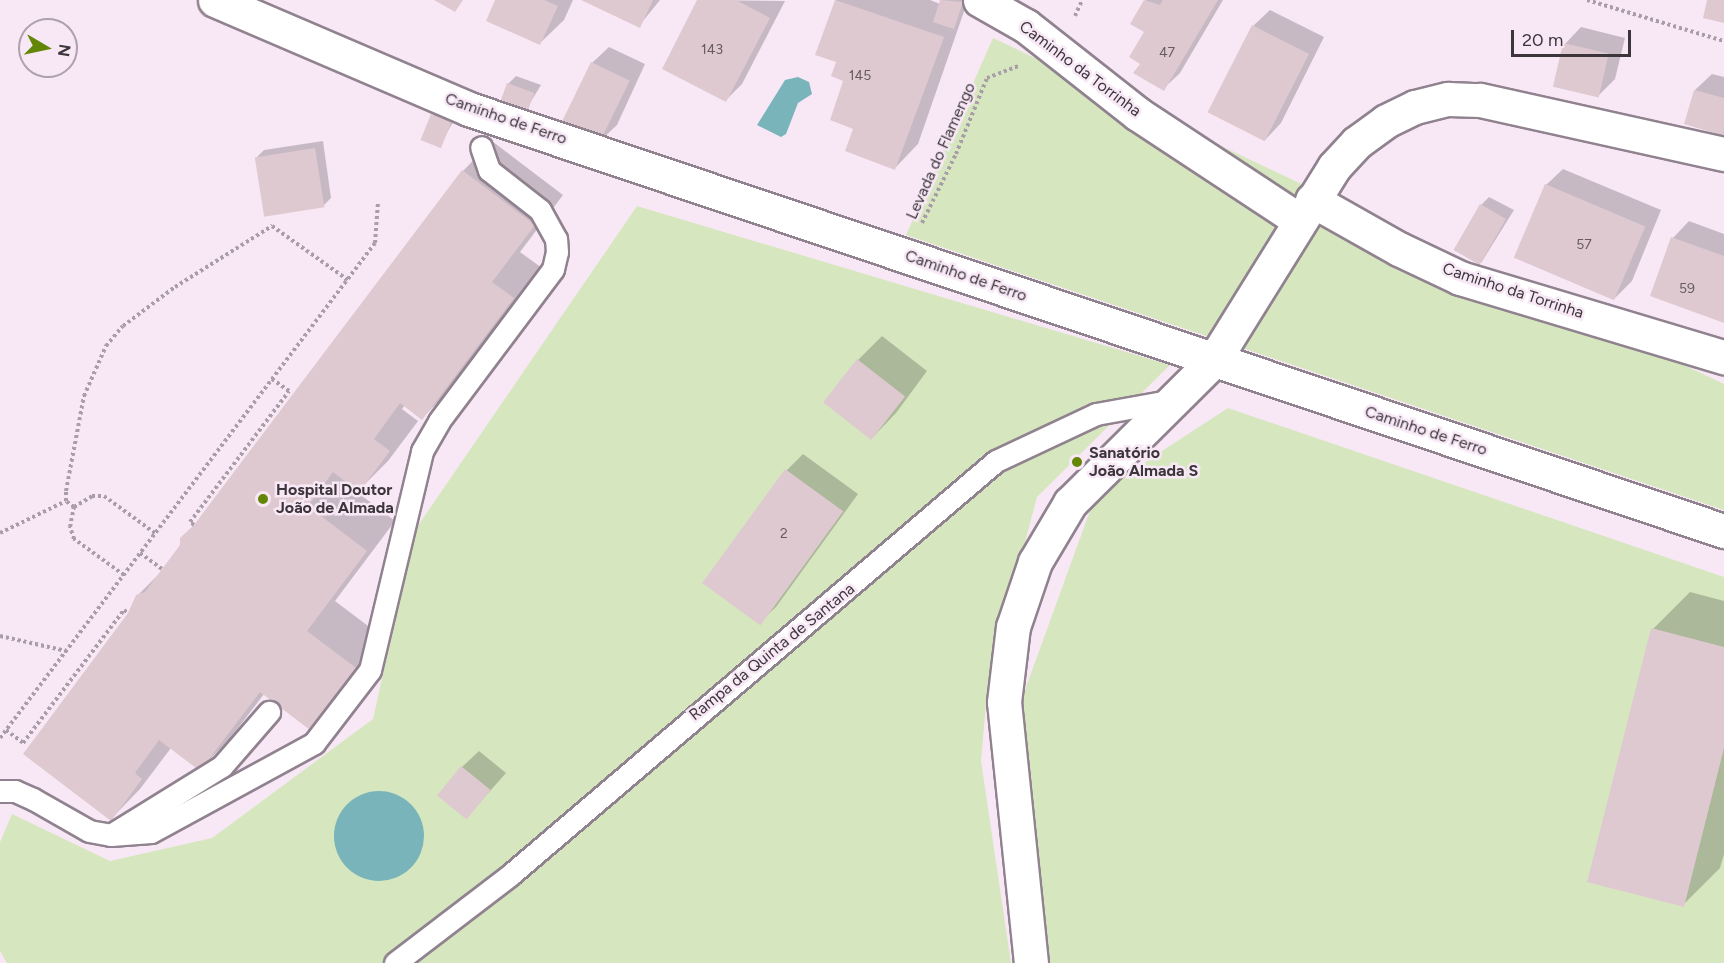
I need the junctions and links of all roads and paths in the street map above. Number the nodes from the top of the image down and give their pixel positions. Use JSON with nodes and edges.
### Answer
{"nodes":[{"id":1,"x":215,"y":0,"type":"edge"},
{"id":2,"x":980,"y":0,"type":"edge"},
{"id":3,"x":1082,"y":0,"type":"edge"},
{"id":4,"x":1587,"y":0,"type":"edge"},
{"id":5,"x":1724,"y":41,"type":"edge"},
{"id":6,"x":1061,"y":51,"type":"junction"},
{"id":7,"x":482,"y":147,"type":"dead end"},
{"id":8,"x":1724,"y":154,"type":"edge"},
{"id":9,"x":378,"y":202,"type":"dead end"},
{"id":10,"x":1306,"y":210,"type":"junction"},
{"id":11,"x":906,"y":256,"type":"junction"},
{"id":12,"x":348,"y":280,"type":"junction"},
{"id":13,"x":1724,"y":357,"type":"edge"},
{"id":14,"x":1214,"y":360,"type":"junction"},
{"id":15,"x":272,"y":379,"type":"junction"},
{"id":16,"x":1178,"y":399,"type":"junction"},
{"id":17,"x":66,"y":501,"type":"junction"},
{"id":18,"x":74,"y":507,"type":"junction"},
{"id":19,"x":194,"y":525,"type":"dead end"},
{"id":20,"x":1724,"y":531,"type":"edge"},
{"id":21,"x":0,"y":533,"type":"edge"},
{"id":22,"x":155,"y":533,"type":"junction"},
{"id":23,"x":140,"y":553,"type":"junction"},
{"id":24,"x":162,"y":569,"type":"dead end"},
{"id":25,"x":124,"y":575,"type":"junction"},
{"id":26,"x":128,"y":613,"type":"dead end"},
{"id":27,"x":0,"y":636,"type":"edge"},
{"id":28,"x":66,"y":651,"type":"junction"},
{"id":29,"x":269,"y":712,"type":"dead end"},
{"id":30,"x":6,"y":730,"type":"junction"},
{"id":31,"x":0,"y":738,"type":"edge"},
{"id":32,"x":0,"y":791,"type":"edge"},
{"id":33,"x":111,"y":835,"type":"junction"},
{"id":34,"x":395,"y":963,"type":"edge"},
{"id":35,"x":1031,"y":963,"type":"edge"}],
"edges":[{"from":1,"to":11,"type":"street","name":"Caminho de Ferro"},
{"from":2,"to":6,"type":"street","name":"Caminho da Torrinha"},
{"from":3,"to":6,"type":"path"},
{"from":4,"to":5,"type":"path"},
{"from":6,"to":10,"type":"street","name":"Caminho da Torrinha"},
{"from":6,"to":11,"type":"path","name":"Levada do Flamengo"},
{"from":7,"to":33,"type":"lane"},
{"from":8,"to":10,"type":"street"},
{"from":9,"to":12,"type":"path"},
{"from":10,"to":13,"type":"street","name":"Caminho da Torrinha"},
{"from":10,"to":14,"type":"street"},
{"from":11,"to":14,"type":"street","name":"Caminho de Ferro"},
{"from":12,"to":15,"type":"path"},
{"from":12,"to":17,"type":"path"},
{"from":14,"to":16,"type":"street"},
{"from":14,"to":20,"type":"street","name":"Caminho de Ferro"},
{"from":15,"to":19,"type":"path"},
{"from":15,"to":22,"type":"path"},
{"from":16,"to":34,"type":"lane","name":"Rampa da Quinta de Santana"},
{"from":16,"to":35,"type":"street"},
{"from":17,"to":18,"type":"path"},
{"from":17,"to":21,"type":"path"},
{"from":18,"to":22,"type":"path"},
{"from":18,"to":25,"type":"path"},
{"from":22,"to":23,"type":"path"},
{"from":23,"to":24,"type":"path"},
{"from":23,"to":25,"type":"path"},
{"from":25,"to":28,"type":"path"},
{"from":26,"to":30,"type":"path"},
{"from":27,"to":28,"type":"path"},
{"from":28,"to":30,"type":"path"},
{"from":29,"to":33,"type":"lane"},
{"from":30,"to":31,"type":"path"},
{"from":32,"to":33,"type":"lane"}]}
